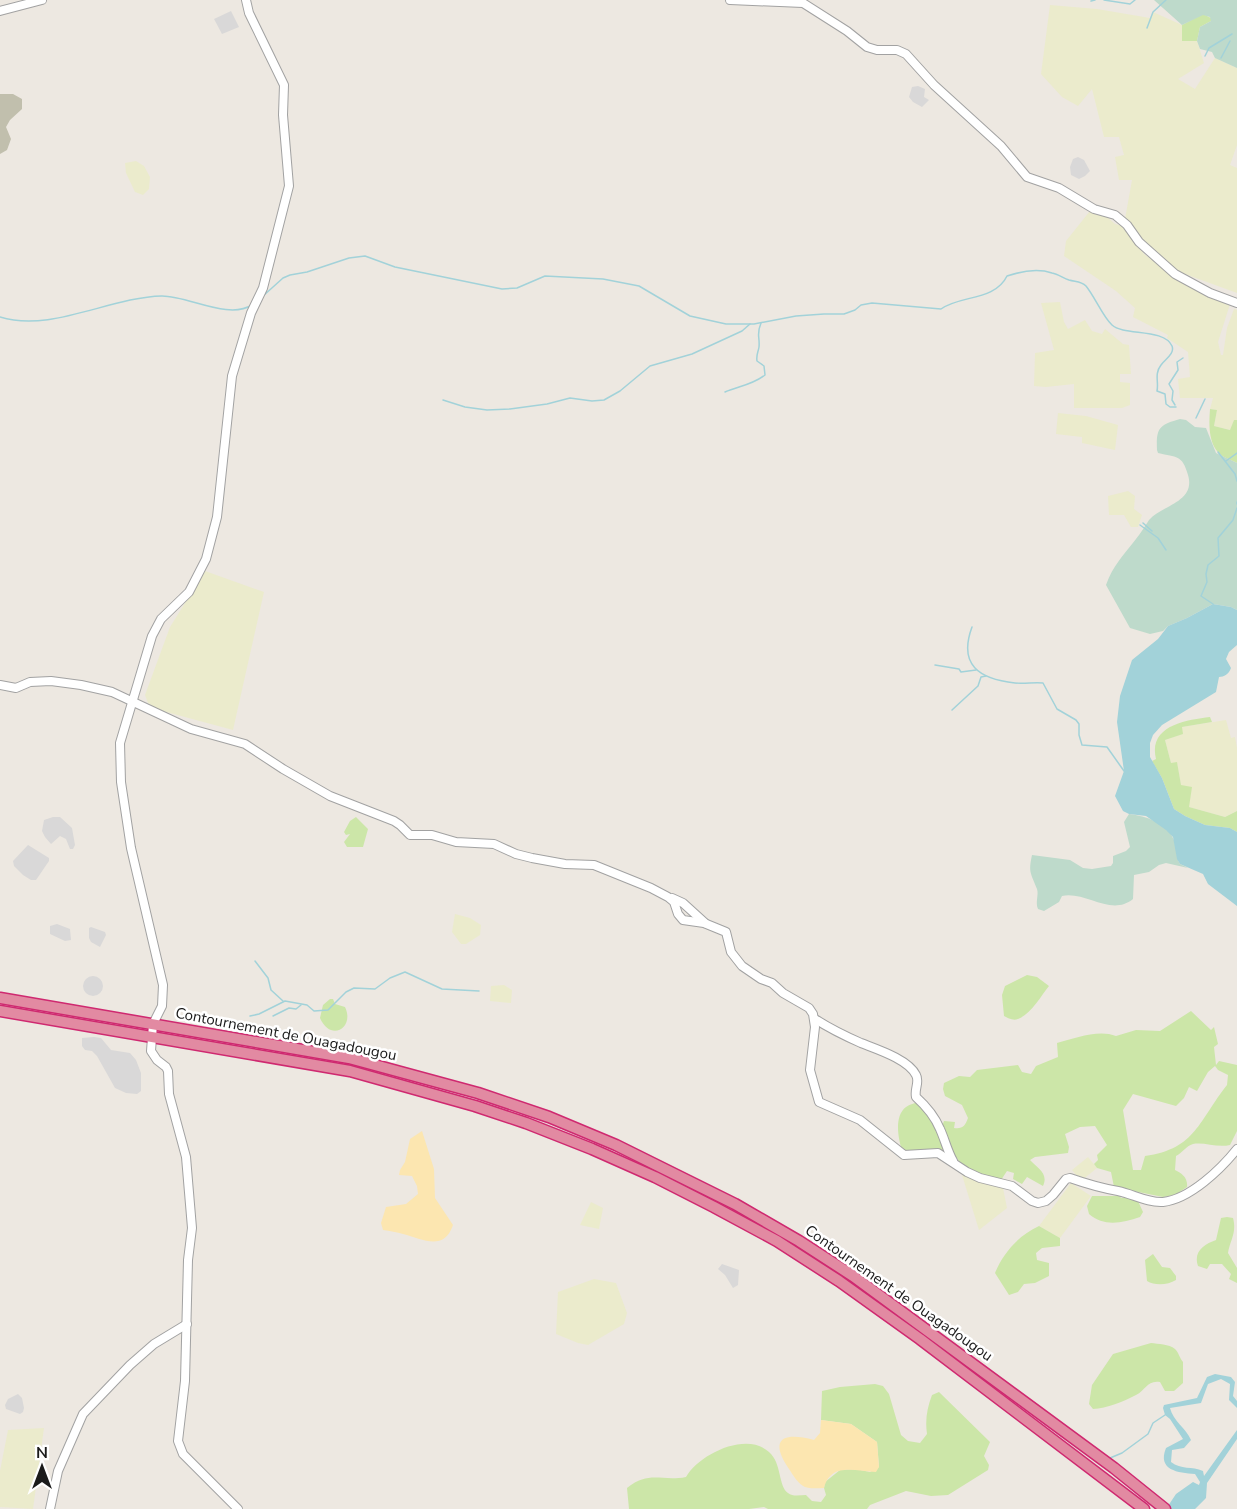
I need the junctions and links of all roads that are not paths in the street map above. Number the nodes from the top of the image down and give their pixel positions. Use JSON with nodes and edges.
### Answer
{"nodes":[{"id":1,"x":42,"y":0,"type":"edge"},
{"id":2,"x":246,"y":0,"type":"edge"},
{"id":3,"x":730,"y":0,"type":"edge"},
{"id":4,"x":0,"y":11,"type":"edge"},
{"id":5,"x":1237,"y":303,"type":"edge"},
{"id":6,"x":0,"y":685,"type":"edge"},
{"id":7,"x":134,"y":701,"type":"junction"},
{"id":8,"x":668,"y":897,"type":"junction"},
{"id":9,"x":707,"y":925,"type":"junction"},
{"id":10,"x":0,"y":998,"type":"edge"},
{"id":11,"x":0,"y":1011,"type":"edge"},
{"id":12,"x":815,"y":1019,"type":"junction"},
{"id":13,"x":153,"y":1024,"type":"junction"},
{"id":14,"x":152,"y":1037,"type":"junction"},
{"id":15,"x":1237,"y":1149,"type":"edge"},
{"id":16,"x":954,"y":1162,"type":"junction"},
{"id":17,"x":188,"y":1324,"type":"junction"},
{"id":18,"x":50,"y":1509,"type":"edge"},
{"id":19,"x":238,"y":1509,"type":"edge"},
{"id":20,"x":1144,"y":1509,"type":"edge"},
{"id":21,"x":1165,"y":1509,"type":"edge"}],
"edges":[{"from":1,"to":4,"type":"street"},
{"from":2,"to":7,"type":"street"},
{"from":3,"to":5,"type":"street"},
{"from":6,"to":7,"type":"street"},
{"from":7,"to":8,"type":"street"},
{"from":7,"to":13,"type":"street"},
{"from":8,"to":9,"type":"street"},
{"from":8,"to":9,"type":"street"},
{"from":9,"to":12,"type":"street"},
{"from":10,"to":13,"type":"highway","name":"Contournement de Ouagadougou"},
{"from":11,"to":14,"type":"highway","name":"Contournement de Ouagadougou"},
{"from":12,"to":16,"type":"street"},
{"from":12,"to":16,"type":"street"},
{"from":13,"to":14,"type":"street"},
{"from":13,"to":21,"type":"highway","name":"Contournement de Ouagadougou"},
{"from":14,"to":17,"type":"street"},
{"from":14,"to":20,"type":"highway","name":"Contournement de Ouagadougou"},
{"from":15,"to":16,"type":"street"},
{"from":17,"to":18,"type":"street"},
{"from":17,"to":19,"type":"street"}]}
